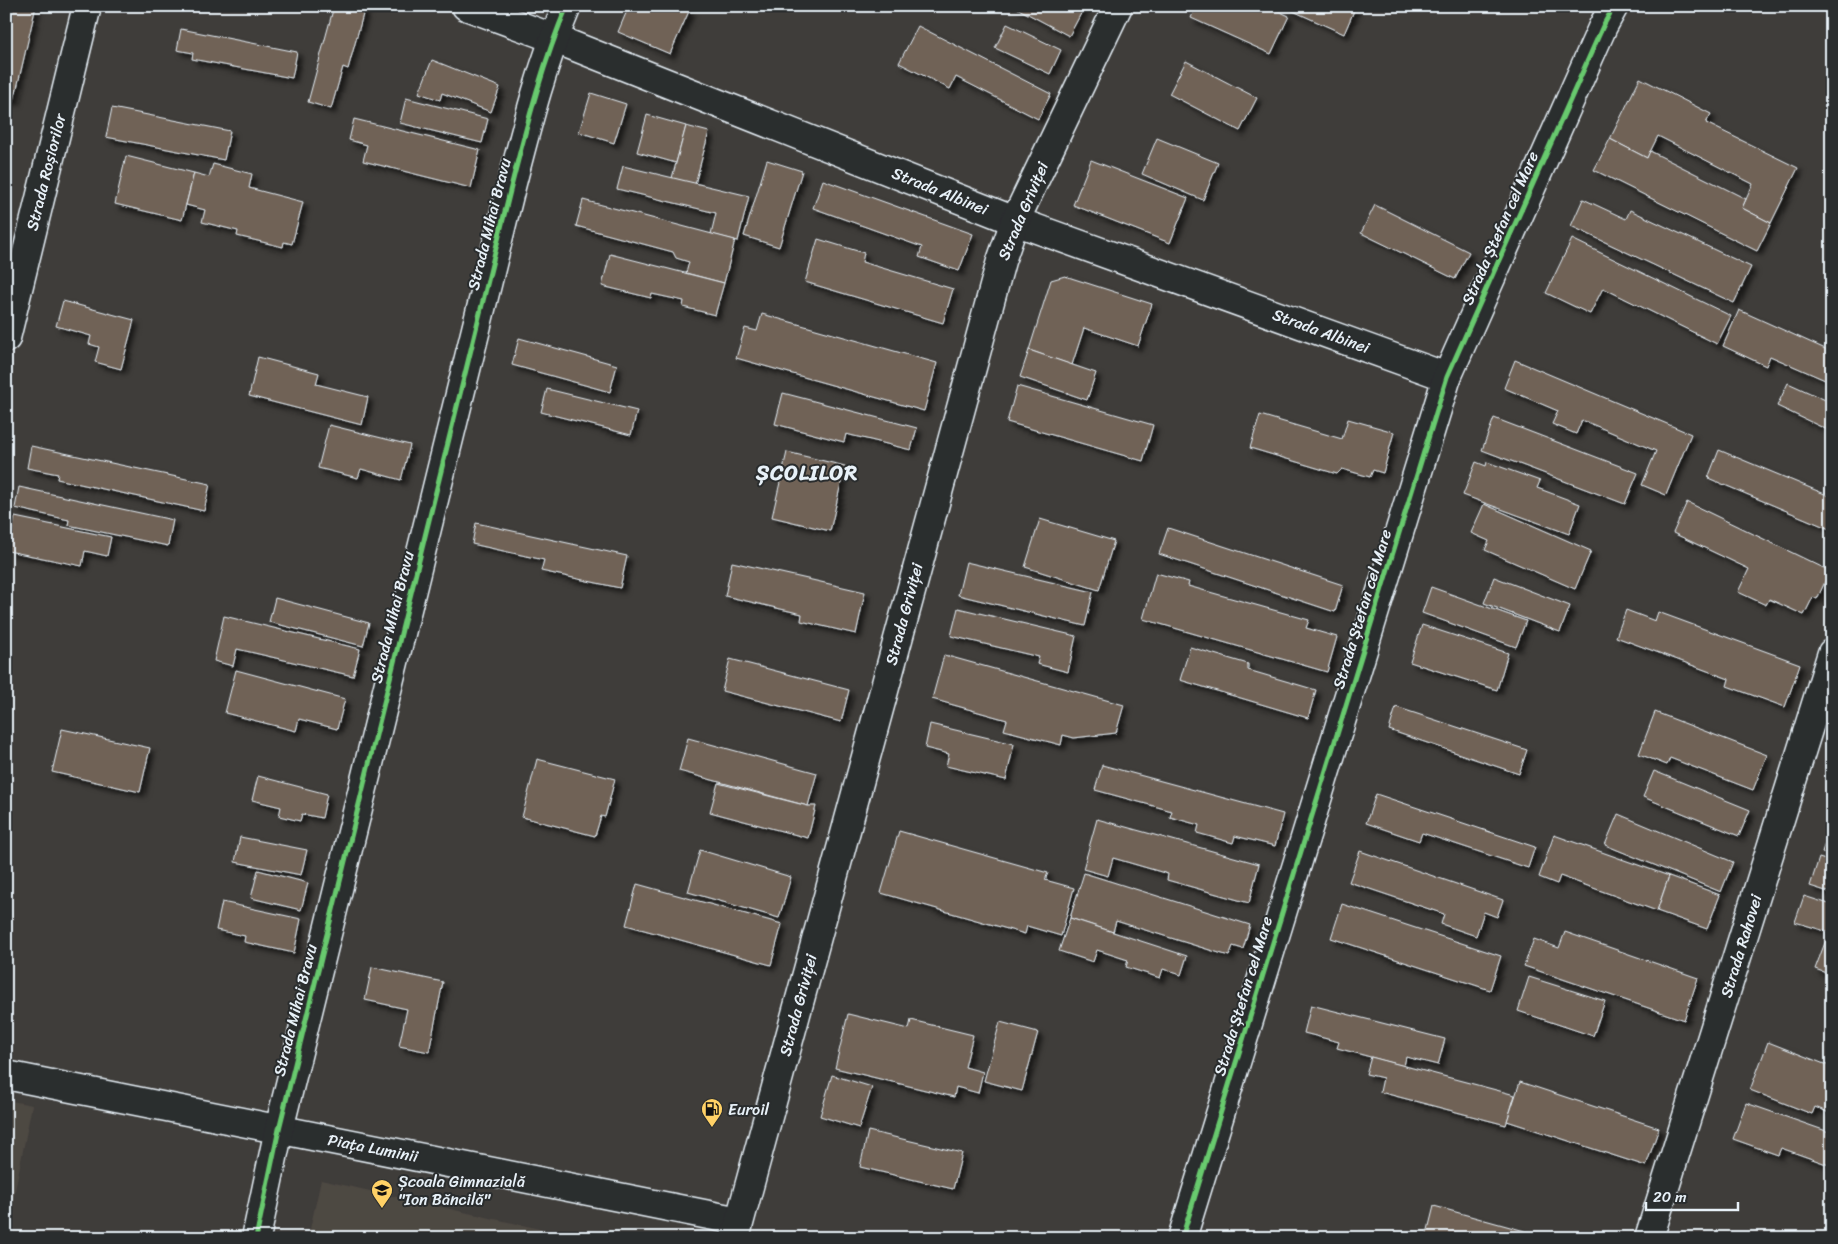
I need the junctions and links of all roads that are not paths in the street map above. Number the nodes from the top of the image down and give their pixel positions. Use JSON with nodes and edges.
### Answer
{"nodes":[{"id":1,"x":87,"y":6,"type":"edge"},
{"id":2,"x":466,"y":6,"type":"edge"},
{"id":3,"x":567,"y":6,"type":"edge"},
{"id":4,"x":1118,"y":6,"type":"edge"},
{"id":5,"x":1614,"y":6,"type":"edge"},
{"id":6,"x":553,"y":38,"type":"junction"},
{"id":7,"x":1015,"y":221,"type":"junction"},
{"id":8,"x":15,"y":260,"type":"edge"},
{"id":9,"x":6,"y":338,"type":"edge"},
{"id":10,"x":1447,"y":377,"type":"junction"},
{"id":11,"x":1832,"y":653,"type":"edge"},
{"id":12,"x":6,"y":1074,"type":"edge"},
{"id":13,"x":279,"y":1129,"type":"junction"},
{"id":14,"x":737,"y":1229,"type":"edge"},
{"id":15,"x":256,"y":1238,"type":"edge"},
{"id":16,"x":1182,"y":1238,"type":"edge"},
{"id":17,"x":1649,"y":1238,"type":"edge"}],
"edges":[{"from":1,"to":8,"type":"street","name":"Strada Roșiorilor"},
{"from":2,"to":6,"type":"street","name":"Strada Albinei"},
{"from":3,"to":6,"type":"street","name":"Strada Mihai Bravu"},
{"from":4,"to":7,"type":"street","name":"Strada Griviței"},
{"from":5,"to":10,"type":"street","name":"Strada Ștefan cel Mare"},
{"from":6,"to":7,"type":"street","name":"Strada Albinei"},
{"from":6,"to":13,"type":"street","name":"Strada Mihai Bravu"},
{"from":7,"to":10,"type":"street","name":"Strada Albinei"},
{"from":7,"to":14,"type":"street","name":"Strada Griviței"},
{"from":8,"to":9,"type":"street","name":"Strada Roșiorilor"},
{"from":10,"to":16,"type":"street","name":"Strada Ștefan cel Mare"},
{"from":11,"to":17,"type":"street","name":"Strada Rahovei"},
{"from":12,"to":13,"type":"street","name":"Piața Luminii"},
{"from":13,"to":14,"type":"street","name":"Piața Luminii"},
{"from":13,"to":15,"type":"street","name":"Strada Mihai Bravu"}]}
